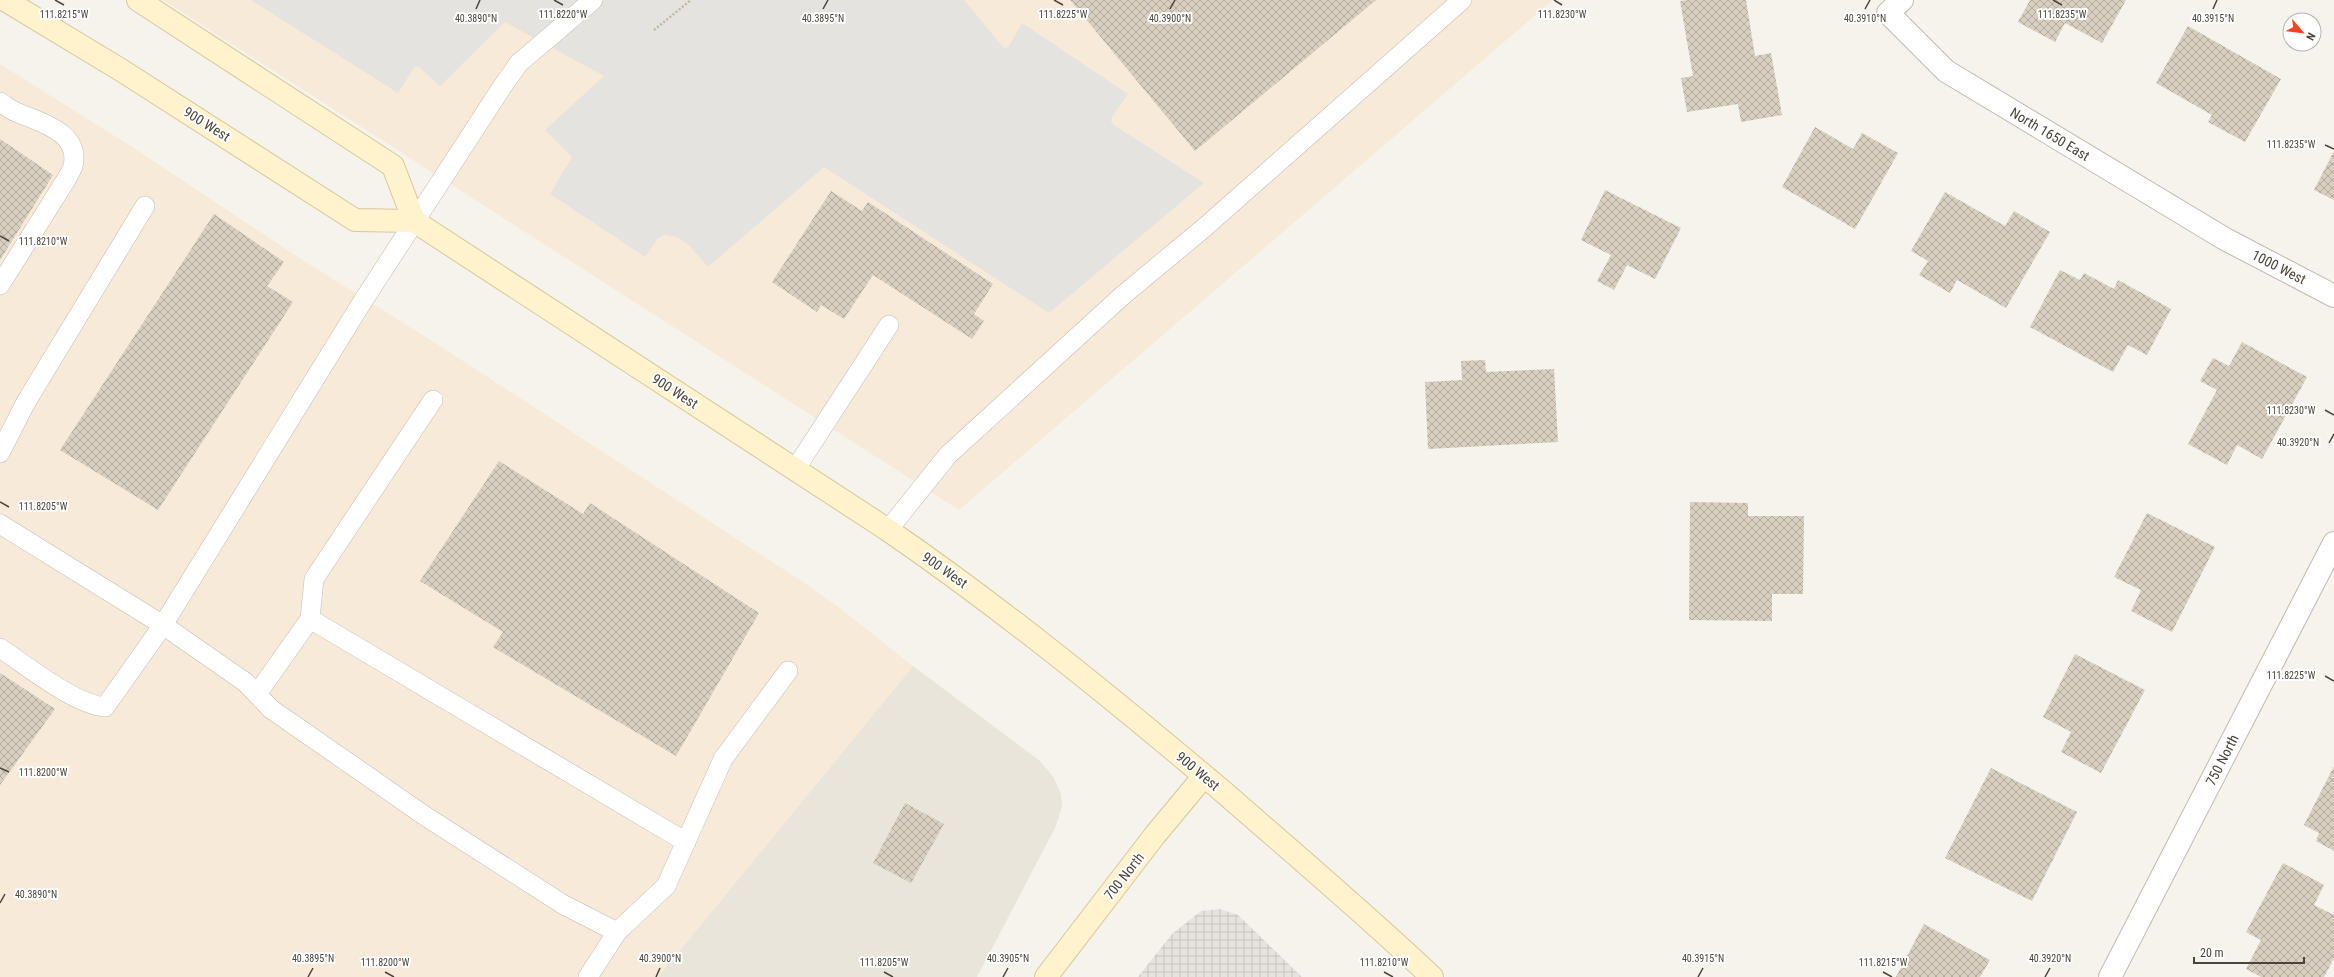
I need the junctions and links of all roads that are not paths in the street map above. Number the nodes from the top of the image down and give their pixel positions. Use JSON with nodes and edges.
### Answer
{"nodes":[{"id":1,"x":5,"y":0,"type":"edge"},
{"id":2,"x":138,"y":0,"type":"edge"},
{"id":3,"x":593,"y":0,"type":"edge"},
{"id":4,"x":1462,"y":0,"type":"edge"},
{"id":5,"x":1895,"y":6,"type":"edge"},
{"id":6,"x":0,"y":102,"type":"edge"},
{"id":7,"x":145,"y":206,"type":"dead end"},
{"id":8,"x":414,"y":221,"type":"junction"},
{"id":9,"x":2225,"y":239,"type":"joint"},
{"id":10,"x":0,"y":285,"type":"edge"},
{"id":11,"x":2334,"y":296,"type":"edge"},
{"id":12,"x":889,"y":325,"type":"dead end"},
{"id":13,"x":433,"y":400,"type":"dead end"},
{"id":14,"x":0,"y":453,"type":"edge"},
{"id":15,"x":796,"y":468,"type":"junction"},
{"id":16,"x":0,"y":524,"type":"edge"},
{"id":17,"x":888,"y":530,"type":"junction"},
{"id":18,"x":2334,"y":543,"type":"edge"},
{"id":19,"x":310,"y":619,"type":"junction"},
{"id":20,"x":163,"y":625,"type":"junction"},
{"id":21,"x":0,"y":648,"type":"edge"},
{"id":22,"x":788,"y":671,"type":"dead end"},
{"id":23,"x":257,"y":694,"type":"junction"},
{"id":24,"x":1204,"y":776,"type":"junction"},
{"id":25,"x":686,"y":842,"type":"junction"},
{"id":26,"x":617,"y":932,"type":"junction"},
{"id":27,"x":588,"y":977,"type":"edge"},
{"id":28,"x":1046,"y":977,"type":"edge"},
{"id":29,"x":1432,"y":977,"type":"edge"},
{"id":30,"x":2110,"y":977,"type":"edge"}],
"edges":[{"from":1,"to":8,"type":"street","name":"900 West"},
{"from":2,"to":8,"type":"street"},
{"from":3,"to":8,"type":"lane"},
{"from":4,"to":17,"type":"lane"},
{"from":5,"to":9,"type":"street","name":"North 1650 East"},
{"from":6,"to":10,"type":"lane"},
{"from":7,"to":14,"type":"lane"},
{"from":8,"to":15,"type":"street","name":"900 West"},
{"from":8,"to":20,"type":"lane"},
{"from":9,"to":11,"type":"street","name":"1000 West"},
{"from":12,"to":15,"type":"lane"},
{"from":13,"to":19,"type":"lane"},
{"from":15,"to":17,"type":"street","name":"900 West"},
{"from":16,"to":20,"type":"lane"},
{"from":17,"to":24,"type":"street","name":"900 West"},
{"from":18,"to":30,"type":"street","name":"750 North"},
{"from":19,"to":23,"type":"lane"},
{"from":19,"to":25,"type":"lane"},
{"from":20,"to":21,"type":"lane"},
{"from":20,"to":23,"type":"lane"},
{"from":22,"to":25,"type":"lane"},
{"from":23,"to":26,"type":"lane"},
{"from":24,"to":28,"type":"street","name":"700 North"},
{"from":24,"to":29,"type":"street","name":"900 West"},
{"from":25,"to":26,"type":"lane"},
{"from":26,"to":27,"type":"lane"}]}
